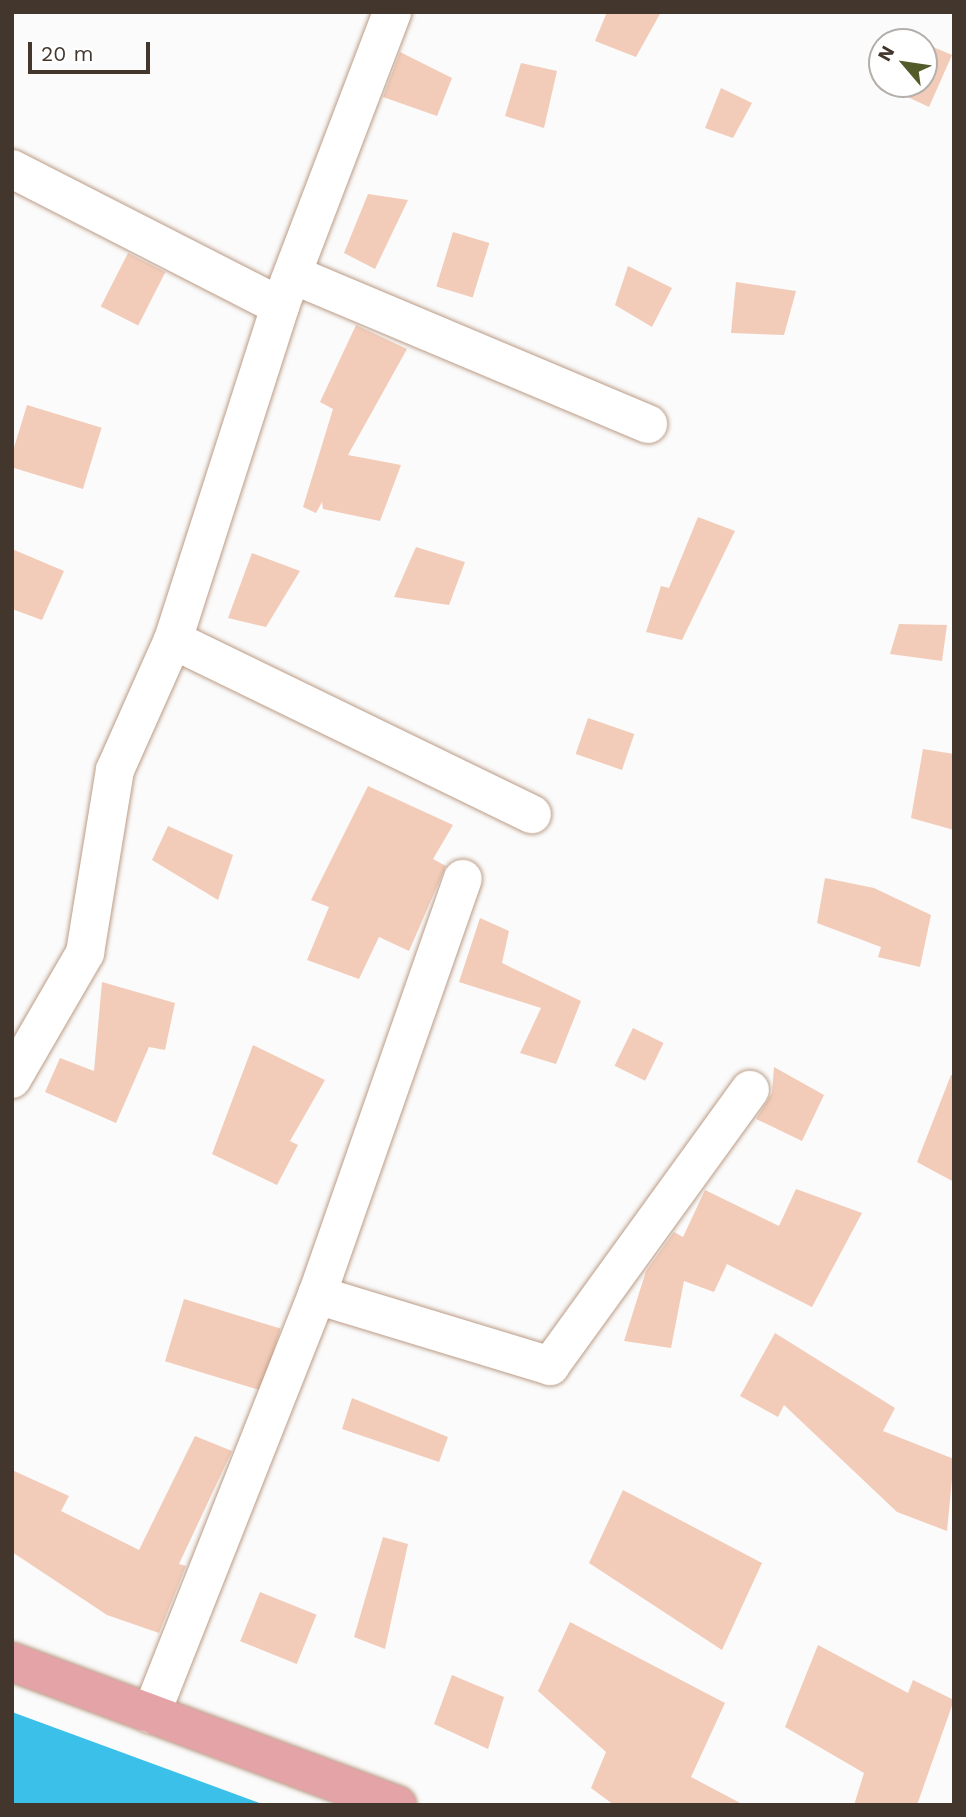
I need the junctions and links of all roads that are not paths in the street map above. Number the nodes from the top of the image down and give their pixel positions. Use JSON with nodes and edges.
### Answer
{"nodes":[{"id":1,"x":392,"y":12,"type":"edge"},
{"id":2,"x":12,"y":169,"type":"edge"},
{"id":3,"x":288,"y":291,"type":"junction"},
{"id":4,"x":648,"y":424,"type":"dead end"},
{"id":5,"x":173,"y":640,"type":"junction"},
{"id":6,"x":532,"y":814,"type":"dead end"},
{"id":7,"x":463,"y":879,"type":"dead end"},
{"id":8,"x":12,"y":1079,"type":"edge"},
{"id":9,"x":750,"y":1090,"type":"dead end"},
{"id":10,"x":317,"y":1295,"type":"junction"},
{"id":11,"x":12,"y":1662,"type":"edge"},
{"id":12,"x":151,"y":1714,"type":"junction"},
{"id":13,"x":397,"y":1805,"type":"edge"}],
"edges":[{"from":1,"to":3,"type":"street"},
{"from":2,"to":3,"type":"street"},
{"from":3,"to":4,"type":"street"},
{"from":3,"to":5,"type":"street"},
{"from":5,"to":6,"type":"street"},
{"from":5,"to":8,"type":"street"},
{"from":7,"to":10,"type":"street"},
{"from":9,"to":10,"type":"street"},
{"from":10,"to":12,"type":"street"},
{"from":11,"to":12,"type":"main road"},
{"from":12,"to":13,"type":"main road"}]}
